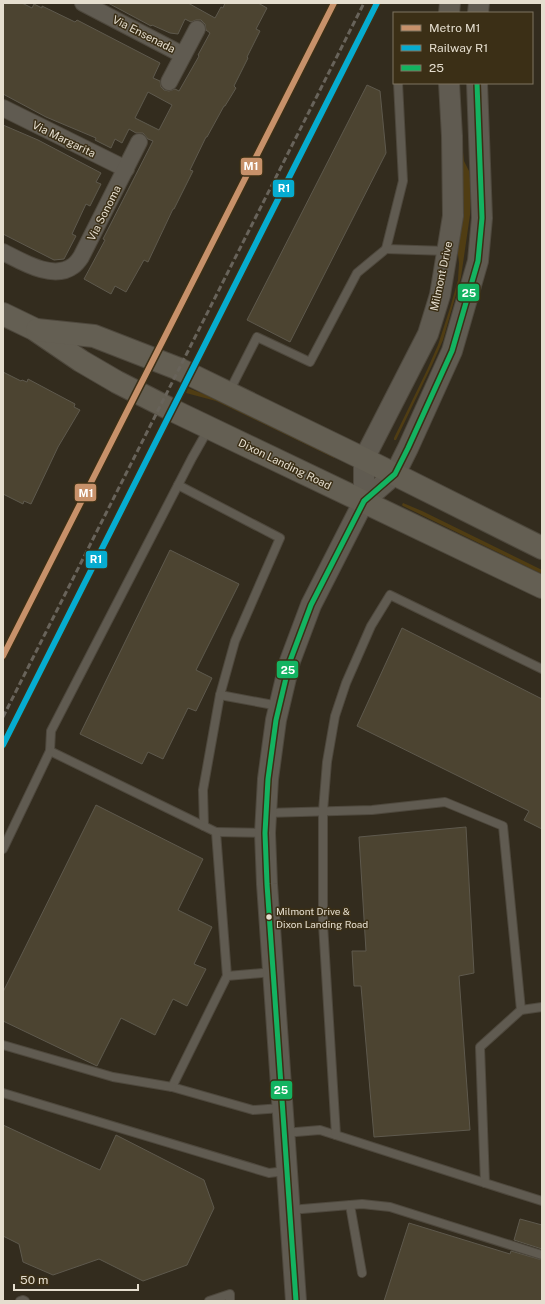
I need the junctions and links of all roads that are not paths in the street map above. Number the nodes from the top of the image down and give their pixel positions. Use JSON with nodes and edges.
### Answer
{"nodes":[{"id":1,"x":83,"y":3,"type":"edge"},
{"id":2,"x":197,"y":30,"type":"dead end"},
{"id":3,"x":183,"y":55,"type":"junction"},
{"id":4,"x":169,"y":82,"type":"dead end"},
{"id":5,"x":398,"y":84,"type":"edge"},
{"id":6,"x":449,"y":84,"type":"edge"},
{"id":7,"x":477,"y":84,"type":"edge"},
{"id":8,"x":3,"y":108,"type":"edge"},
{"id":9,"x":139,"y":142,"type":"dead end"},
{"id":10,"x":126,"y":169,"type":"junction"},
{"id":11,"x":386,"y":249,"type":"junction"},
{"id":12,"x":447,"y":251,"type":"junction"},
{"id":13,"x":3,"y":252,"type":"edge"},
{"id":14,"x":3,"y":314,"type":"edge"},
{"id":15,"x":34,"y":329,"type":"junction"},
{"id":16,"x":228,"y":392,"type":"junction"},
{"id":17,"x":210,"y":427,"type":"junction"},
{"id":18,"x":364,"y":459,"type":"junction"},
{"id":19,"x":395,"y":474,"type":"junction"},
{"id":20,"x":178,"y":485,"type":"junction"},
{"id":21,"x":364,"y":501,"type":"junction"},
{"id":22,"x":542,"y":548,"type":"edge"},
{"id":23,"x":542,"y":587,"type":"edge"},
{"id":24,"x":542,"y":669,"type":"edge"},
{"id":25,"x":220,"y":695,"type":"junction"},
{"id":26,"x":280,"y":706,"type":"junction"},
{"id":27,"x":50,"y":751,"type":"junction"},
{"id":28,"x":323,"y":811,"type":"junction"},
{"id":29,"x":266,"y":813,"type":"junction"},
{"id":30,"x":204,"y":826,"type":"junction"},
{"id":31,"x":216,"y":832,"type":"junction"},
{"id":32,"x":266,"y":834,"type":"junction"},
{"id":33,"x":3,"y":849,"type":"edge"},
{"id":34,"x":273,"y":972,"type":"junction"},
{"id":35,"x":227,"y":976,"type":"junction"},
{"id":36,"x":542,"y":1007,"type":"edge"},
{"id":37,"x":522,"y":1010,"type":"junction"},
{"id":38,"x":3,"y":1045,"type":"edge"},
{"id":39,"x":172,"y":1087,"type":"junction"},
{"id":40,"x":3,"y":1093,"type":"edge"},
{"id":41,"x":282,"y":1108,"type":"junction"},
{"id":42,"x":284,"y":1133,"type":"junction"},
{"id":43,"x":336,"y":1135,"type":"junction"},
{"id":44,"x":287,"y":1171,"type":"junction"},
{"id":45,"x":485,"y":1183,"type":"junction"},
{"id":46,"x":542,"y":1201,"type":"edge"},
{"id":47,"x":350,"y":1205,"type":"junction"},
{"id":48,"x":290,"y":1210,"type":"junction"},
{"id":49,"x":542,"y":1255,"type":"edge"},
{"id":50,"x":362,"y":1273,"type":"dead end"},
{"id":51,"x":20,"y":1301,"type":"edge"},
{"id":52,"x":25,"y":1301,"type":"edge"},
{"id":53,"x":209,"y":1301,"type":"edge"},
{"id":54,"x":230,"y":1301,"type":"edge"},
{"id":55,"x":296,"y":1301,"type":"edge"}],
"edges":[{"from":1,"to":3,"type":"street","name":"Via Ensenada"},
{"from":2,"to":3,"type":"street"},
{"from":3,"to":4,"type":"street"},
{"from":5,"to":11,"type":"lane"},
{"from":6,"to":12,"type":"street","name":"Milmont Drive"},
{"from":7,"to":19,"type":"street","name":"Milmont Drive"},
{"from":8,"to":10,"type":"street","name":"Via Margarita"},
{"from":9,"to":10,"type":"street","name":"Via Sonoma"},
{"from":10,"to":13,"type":"street","name":"Via Sonoma"},
{"from":11,"to":12,"type":"lane"},
{"from":11,"to":16,"type":"lane"},
{"from":12,"to":18,"type":"street","name":"Milmont Drive"},
{"from":14,"to":15,"type":"main road","name":"Dixon Landing Road"},
{"from":15,"to":16,"type":"main road","name":"Dixon Landing Road"},
{"from":15,"to":17,"type":"main road","name":"Dixon Landing Road"},
{"from":16,"to":18,"type":"main road","name":"Dixon Landing Road"},
{"from":17,"to":20,"type":"lane"},
{"from":17,"to":21,"type":"main road","name":"Dixon Landing Road"},
{"from":18,"to":19,"type":"main road","name":"Dixon Landing Road"},
{"from":18,"to":21,"type":"street","name":"Milmont Drive"},
{"from":19,"to":21,"type":"street","name":"Milmont Drive"},
{"from":19,"to":22,"type":"main road","name":"Dixon Landing Road"},
{"from":20,"to":25,"type":"lane"},
{"from":20,"to":27,"type":"lane"},
{"from":21,"to":23,"type":"main road","name":"Dixon Landing Road"},
{"from":21,"to":26,"type":"street","name":"Milmont Drive"},
{"from":24,"to":28,"type":"lane"},
{"from":25,"to":26,"type":"lane"},
{"from":25,"to":30,"type":"lane"},
{"from":26,"to":29,"type":"street","name":"Milmont Drive"},
{"from":27,"to":30,"type":"lane"},
{"from":27,"to":33,"type":"lane"},
{"from":28,"to":29,"type":"lane"},
{"from":28,"to":37,"type":"lane"},
{"from":28,"to":43,"type":"lane"},
{"from":29,"to":32,"type":"street","name":"Milmont Drive"},
{"from":30,"to":31,"type":"lane"},
{"from":31,"to":32,"type":"lane"},
{"from":31,"to":35,"type":"lane"},
{"from":32,"to":34,"type":"street","name":"Milmont Drive"},
{"from":34,"to":35,"type":"lane"},
{"from":34,"to":41,"type":"street","name":"Milmont Drive"},
{"from":35,"to":39,"type":"lane"},
{"from":36,"to":37,"type":"lane"},
{"from":37,"to":45,"type":"lane"},
{"from":38,"to":39,"type":"lane"},
{"from":39,"to":41,"type":"lane"},
{"from":40,"to":44,"type":"lane"},
{"from":41,"to":42,"type":"street","name":"Milmont Drive"},
{"from":42,"to":43,"type":"lane"},
{"from":42,"to":44,"type":"street","name":"Milmont Drive"},
{"from":43,"to":45,"type":"lane"},
{"from":44,"to":48,"type":"street","name":"Milmont Drive"},
{"from":45,"to":46,"type":"lane"},
{"from":47,"to":48,"type":"lane"},
{"from":47,"to":49,"type":"lane"},
{"from":47,"to":50,"type":"lane"},
{"from":48,"to":55,"type":"street","name":"Milmont Drive"},
{"from":51,"to":52,"type":"lane"},
{"from":53,"to":54,"type":"lane"}]}
